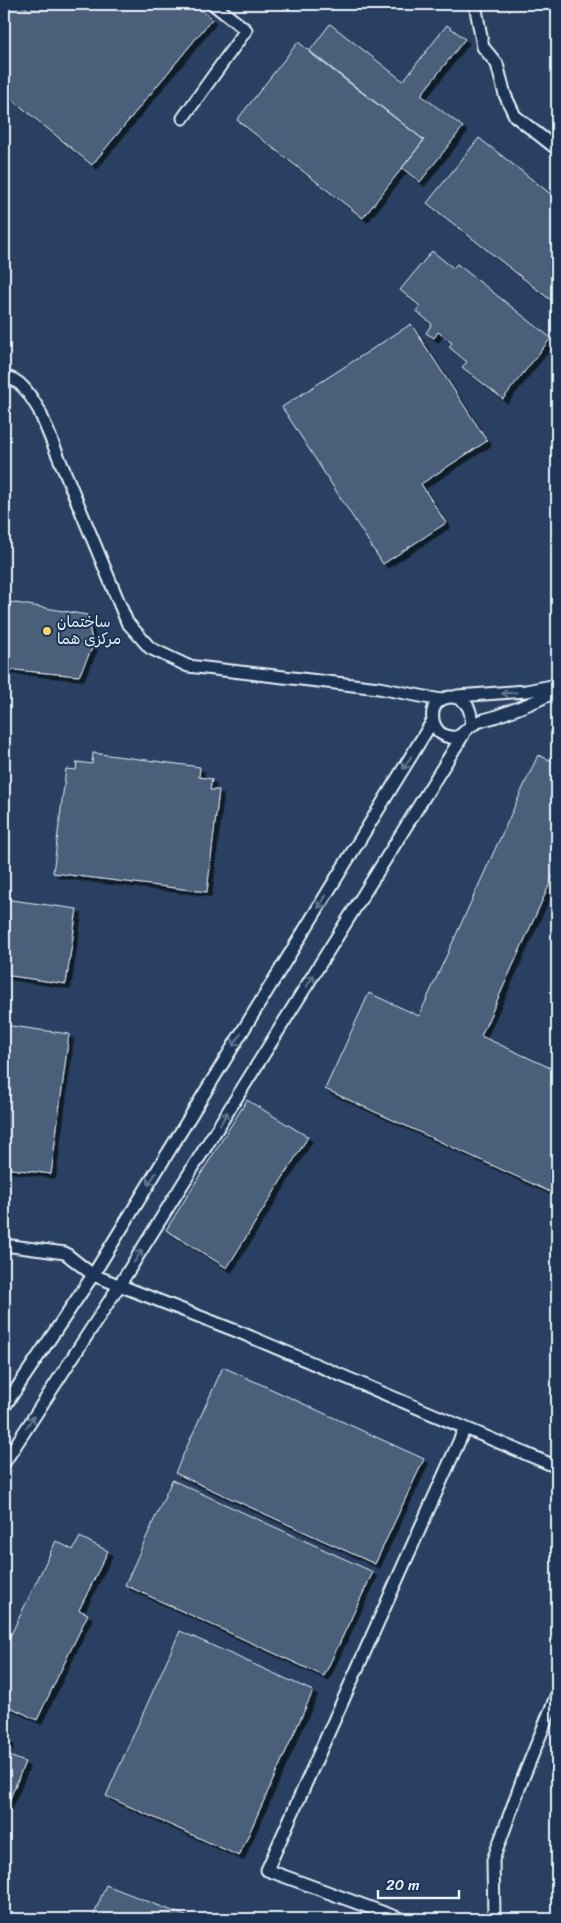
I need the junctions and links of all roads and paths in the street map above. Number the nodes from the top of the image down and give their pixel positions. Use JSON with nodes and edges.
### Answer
{"nodes":[{"id":1,"x":212,"y":4,"type":"edge"},
{"id":2,"x":474,"y":4,"type":"edge"},
{"id":3,"x":183,"y":118,"type":"dead end"},
{"id":4,"x":557,"y":149,"type":"edge"},
{"id":5,"x":4,"y":377,"type":"edge"},
{"id":6,"x":557,"y":685,"type":"edge"},
{"id":7,"x":557,"y":690,"type":"edge"},
{"id":8,"x":454,"y":697,"type":"junction"},
{"id":9,"x":441,"y":700,"type":"junction"},
{"id":10,"x":432,"y":722,"type":"junction"},
{"id":11,"x":471,"y":725,"type":"junction"},
{"id":12,"x":463,"y":735,"type":"junction"},
{"id":13,"x":4,"y":1244,"type":"edge"},
{"id":14,"x":93,"y":1275,"type":"junction"},
{"id":15,"x":120,"y":1286,"type":"junction"},
{"id":16,"x":4,"y":1407,"type":"edge"},
{"id":17,"x":465,"y":1428,"type":"junction"},
{"id":18,"x":4,"y":1463,"type":"edge"},
{"id":19,"x":557,"y":1467,"type":"edge"},
{"id":20,"x":557,"y":1694,"type":"edge"},
{"id":21,"x":401,"y":1919,"type":"edge"},
{"id":22,"x":494,"y":1919,"type":"edge"}],
"edges":[{"from":1,"to":3,"type":"lane"},
{"from":2,"to":4,"type":"lane"},
{"from":5,"to":9,"type":"lane"},
{"from":6,"to":8,"type":"lane","one_way":true},
{"from":7,"to":11,"type":"lane"},
{"from":8,"to":9,"type":"lane"},
{"from":8,"to":11,"type":"lane"},
{"from":9,"to":10,"type":"lane"},
{"from":10,"to":12,"type":"lane"},
{"from":10,"to":14,"type":"lane","one_way":true},
{"from":11,"to":12,"type":"lane"},
{"from":15,"to":12,"type":"lane","one_way":true},
{"from":13,"to":14,"type":"lane"},
{"from":14,"to":15,"type":"lane"},
{"from":14,"to":16,"type":"lane"},
{"from":15,"to":17,"type":"lane"},
{"from":18,"to":15,"type":"lane","one_way":true},
{"from":17,"to":19,"type":"lane"},
{"from":17,"to":21,"type":"lane"},
{"from":20,"to":22,"type":"lane"}]}
